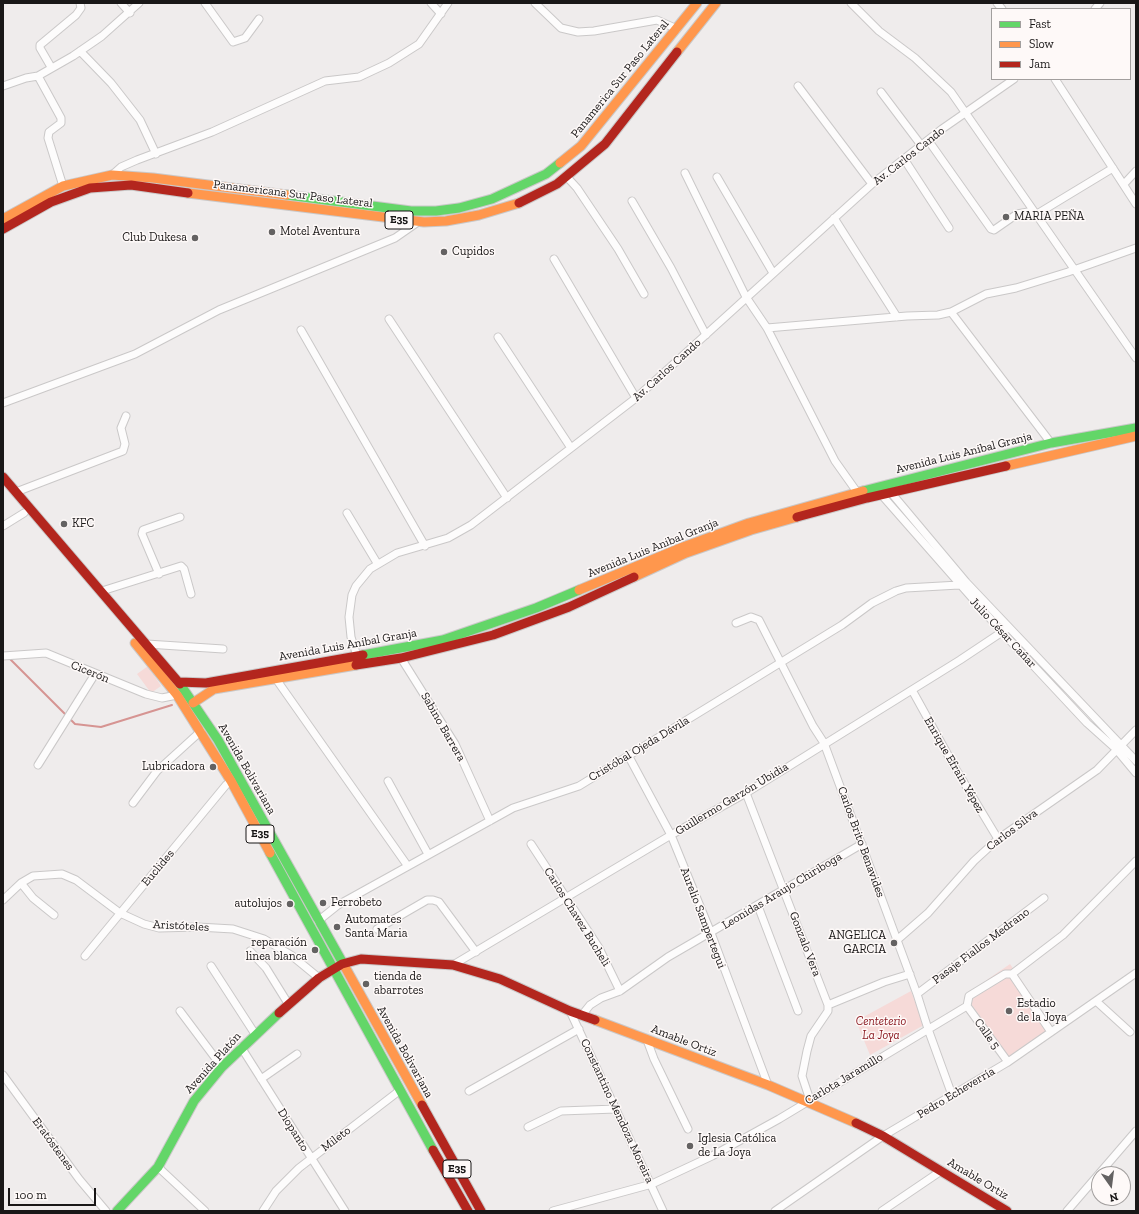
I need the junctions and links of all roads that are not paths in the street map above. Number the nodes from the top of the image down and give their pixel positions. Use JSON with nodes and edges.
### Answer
{"nodes":[{"id":1,"x":80,"y":3,"type":"edge"},
{"id":2,"x":121,"y":3,"type":"edge"},
{"id":3,"x":139,"y":3,"type":"edge"},
{"id":4,"x":205,"y":3,"type":"edge"},
{"id":5,"x":430,"y":3,"type":"edge"},
{"id":6,"x":448,"y":3,"type":"edge"},
{"id":7,"x":535,"y":3,"type":"edge"},
{"id":8,"x":697,"y":3,"type":"edge"},
{"id":9,"x":716,"y":3,"type":"edge"},
{"id":10,"x":851,"y":3,"type":"edge"},
{"id":11,"x":130,"y":13,"type":"junction"},
{"id":12,"x":441,"y":14,"type":"junction"},
{"id":13,"x":259,"y":19,"type":"dead end"},
{"id":14,"x":676,"y":29,"type":"junction"},
{"id":15,"x":80,"y":51,"type":"junction"},
{"id":16,"x":51,"y":68,"type":"junction"},
{"id":17,"x":38,"y":76,"type":"junction"},
{"id":18,"x":1013,"y":80,"type":"edge"},
{"id":19,"x":1056,"y":80,"type":"edge"},
{"id":20,"x":3,"y":86,"type":"edge"},
{"id":21,"x":798,"y":86,"type":"dead end"},
{"id":22,"x":881,"y":92,"type":"dead end"},
{"id":23,"x":967,"y":113,"type":"junction"},
{"id":24,"x":928,"y":140,"type":"junction"},
{"id":25,"x":921,"y":145,"type":"junction"},
{"id":26,"x":156,"y":154,"type":"junction"},
{"id":27,"x":904,"y":159,"type":"junction"},
{"id":28,"x":1113,"y":168,"type":"junction"},
{"id":29,"x":1136,"y":171,"type":"edge"},
{"id":30,"x":685,"y":173,"type":"dead end"},
{"id":31,"x":112,"y":175,"type":"junction"},
{"id":32,"x":566,"y":176,"type":"junction"},
{"id":33,"x":717,"y":177,"type":"dead end"},
{"id":34,"x":872,"y":184,"type":"junction"},
{"id":35,"x":1124,"y":184,"type":"junction"},
{"id":36,"x":63,"y":186,"type":"junction"},
{"id":37,"x":632,"y":201,"type":"dead end"},
{"id":38,"x":1136,"y":204,"type":"edge"},
{"id":39,"x":1037,"y":214,"type":"junction"},
{"id":40,"x":834,"y":218,"type":"junction"},
{"id":41,"x":3,"y":219,"type":"edge"},
{"id":42,"x":419,"y":221,"type":"junction"},
{"id":43,"x":948,"y":228,"type":"dead end"},
{"id":44,"x":3,"y":229,"type":"edge"},
{"id":45,"x":1136,"y":248,"type":"edge"},
{"id":46,"x":554,"y":259,"type":"dead end"},
{"id":47,"x":1074,"y":270,"type":"junction"},
{"id":48,"x":773,"y":272,"type":"junction"},
{"id":49,"x":644,"y":294,"type":"dead end"},
{"id":50,"x":746,"y":296,"type":"junction"},
{"id":51,"x":951,"y":312,"type":"junction"},
{"id":52,"x":897,"y":317,"type":"junction"},
{"id":53,"x":389,"y":319,"type":"dead end"},
{"id":54,"x":767,"y":328,"type":"junction"},
{"id":55,"x":301,"y":330,"type":"dead end"},
{"id":56,"x":706,"y":335,"type":"junction"},
{"id":57,"x":498,"y":336,"type":"dead end"},
{"id":58,"x":1136,"y":358,"type":"edge"},
{"id":59,"x":636,"y":398,"type":"junction"},
{"id":60,"x":3,"y":404,"type":"edge"},
{"id":61,"x":126,"y":416,"type":"dead end"},
{"id":62,"x":1136,"y":428,"type":"edge"},
{"id":63,"x":1136,"y":436,"type":"edge"},
{"id":64,"x":1051,"y":443,"type":"junction"},
{"id":65,"x":571,"y":448,"type":"junction"},
{"id":66,"x":3,"y":477,"type":"edge"},
{"id":67,"x":888,"y":489,"type":"junction"},
{"id":68,"x":3,"y":490,"type":"edge"},
{"id":69,"x":878,"y":491,"type":"junction"},
{"id":70,"x":16,"y":492,"type":"junction"},
{"id":71,"x":857,"y":492,"type":"junction"},
{"id":72,"x":507,"y":498,"type":"junction"},
{"id":73,"x":24,"y":513,"type":"junction"},
{"id":74,"x":347,"y":513,"type":"dead end"},
{"id":75,"x":180,"y":517,"type":"dead end"},
{"id":76,"x":3,"y":526,"type":"edge"},
{"id":77,"x":425,"y":546,"type":"junction"},
{"id":78,"x":377,"y":563,"type":"junction"},
{"id":79,"x":159,"y":574,"type":"junction"},
{"id":80,"x":959,"y":585,"type":"junction"},
{"id":81,"x":102,"y":591,"type":"junction"},
{"id":82,"x":192,"y":594,"type":"dead end"},
{"id":83,"x":736,"y":623,"type":"dead end"},
{"id":84,"x":1008,"y":628,"type":"junction"},
{"id":85,"x":1002,"y":632,"type":"junction"},
{"id":86,"x":147,"y":644,"type":"junction"},
{"id":87,"x":223,"y":649,"type":"dead end"},
{"id":88,"x":357,"y":655,"type":"junction"},
{"id":89,"x":3,"y":656,"type":"edge"},
{"id":90,"x":401,"y":658,"type":"junction"},
{"id":91,"x":781,"y":662,"type":"junction"},
{"id":92,"x":360,"y":665,"type":"junction"},
{"id":93,"x":94,"y":674,"type":"junction"},
{"id":94,"x":276,"y":679,"type":"junction"},
{"id":95,"x":179,"y":682,"type":"junction"},
{"id":96,"x":912,"y":690,"type":"junction"},
{"id":97,"x":177,"y":695,"type":"junction"},
{"id":98,"x":193,"y":702,"type":"junction"},
{"id":99,"x":1136,"y":730,"type":"edge"},
{"id":100,"x":200,"y":731,"type":"junction"},
{"id":101,"x":824,"y":743,"type":"junction"},
{"id":102,"x":1119,"y":747,"type":"junction"},
{"id":103,"x":628,"y":755,"type":"junction"},
{"id":104,"x":1136,"y":761,"type":"edge"},
{"id":105,"x":38,"y":765,"type":"dead end"},
{"id":106,"x":1136,"y":773,"type":"edge"},
{"id":107,"x":231,"y":781,"type":"junction"},
{"id":108,"x":388,"y":781,"type":"dead end"},
{"id":109,"x":746,"y":793,"type":"junction"},
{"id":110,"x":133,"y":803,"type":"dead end"},
{"id":111,"x":490,"y":821,"type":"junction"},
{"id":112,"x":671,"y":836,"type":"junction"},
{"id":113,"x":998,"y":839,"type":"junction"},
{"id":114,"x":531,"y":844,"type":"dead end"},
{"id":115,"x":862,"y":844,"type":"junction"},
{"id":116,"x":428,"y":854,"type":"junction"},
{"id":117,"x":1136,"y":861,"type":"edge"},
{"id":118,"x":407,"y":865,"type":"junction"},
{"id":119,"x":21,"y":883,"type":"junction"},
{"id":120,"x":784,"y":891,"type":"junction"},
{"id":121,"x":566,"y":898,"type":"junction"},
{"id":122,"x":1044,"y":898,"type":"dead end"},
{"id":123,"x":3,"y":900,"type":"edge"},
{"id":124,"x":758,"y":906,"type":"junction"},
{"id":125,"x":120,"y":913,"type":"junction"},
{"id":126,"x":54,"y":915,"type":"dead end"},
{"id":127,"x":318,"y":921,"type":"junction"},
{"id":128,"x":377,"y":929,"type":"dead end"},
{"id":129,"x":711,"y":933,"type":"junction"},
{"id":130,"x":897,"y":940,"type":"junction"},
{"id":131,"x":250,"y":951,"type":"dead end"},
{"id":132,"x":476,"y":952,"type":"junction"},
{"id":133,"x":85,"y":956,"type":"dead end"},
{"id":134,"x":342,"y":964,"type":"junction"},
{"id":135,"x":211,"y":966,"type":"dead end"},
{"id":136,"x":453,"y":966,"type":"junction"},
{"id":137,"x":334,"y":969,"type":"junction"},
{"id":138,"x":1136,"y":973,"type":"edge"},
{"id":139,"x":910,"y":974,"type":"junction"},
{"id":140,"x":1012,"y":974,"type":"junction"},
{"id":141,"x":319,"y":978,"type":"junction"},
{"id":142,"x":620,"y":991,"type":"junction"},
{"id":143,"x":917,"y":994,"type":"junction"},
{"id":144,"x":1096,"y":1001,"type":"junction"},
{"id":145,"x":289,"y":1005,"type":"junction"},
{"id":146,"x":828,"y":1005,"type":"junction"},
{"id":147,"x":967,"y":1006,"type":"junction"},
{"id":148,"x":180,"y":1011,"type":"dead end"},
{"id":149,"x":570,"y":1011,"type":"junction"},
{"id":150,"x":798,"y":1011,"type":"dead end"},
{"id":151,"x":582,"y":1015,"type":"junction"},
{"id":152,"x":928,"y":1029,"type":"junction"},
{"id":153,"x":579,"y":1030,"type":"junction"},
{"id":154,"x":1051,"y":1032,"type":"junction"},
{"id":155,"x":1130,"y":1032,"type":"dead end"},
{"id":156,"x":255,"y":1034,"type":"junction"},
{"id":157,"x":647,"y":1040,"type":"junction"},
{"id":158,"x":241,"y":1047,"type":"junction"},
{"id":159,"x":297,"y":1054,"type":"dead end"},
{"id":160,"x":1008,"y":1062,"type":"junction"},
{"id":161,"x":222,"y":1067,"type":"junction"},
{"id":162,"x":3,"y":1075,"type":"edge"},
{"id":163,"x":261,"y":1079,"type":"junction"},
{"id":164,"x":768,"y":1085,"type":"junction"},
{"id":165,"x":399,"y":1091,"type":"junction"},
{"id":166,"x":469,"y":1091,"type":"dead end"},
{"id":167,"x":952,"y":1095,"type":"junction"},
{"id":168,"x":808,"y":1101,"type":"junction"},
{"id":169,"x":616,"y":1109,"type":"junction"},
{"id":170,"x":528,"y":1127,"type":"dead end"},
{"id":171,"x":688,"y":1129,"type":"dead end"},
{"id":172,"x":1136,"y":1131,"type":"edge"},
{"id":173,"x":883,"y":1136,"type":"junction"},
{"id":174,"x":311,"y":1158,"type":"junction"},
{"id":175,"x":158,"y":1167,"type":"junction"},
{"id":176,"x":941,"y":1171,"type":"junction"},
{"id":177,"x":652,"y":1184,"type":"junction"},
{"id":178,"x":106,"y":1211,"type":"edge"},
{"id":179,"x":118,"y":1211,"type":"edge"},
{"id":180,"x":205,"y":1211,"type":"edge"},
{"id":181,"x":263,"y":1211,"type":"edge"},
{"id":182,"x":346,"y":1211,"type":"edge"},
{"id":183,"x":468,"y":1211,"type":"edge"},
{"id":184,"x":481,"y":1211,"type":"edge"},
{"id":185,"x":553,"y":1211,"type":"edge"},
{"id":186,"x":663,"y":1211,"type":"edge"},
{"id":187,"x":775,"y":1211,"type":"edge"},
{"id":188,"x":882,"y":1211,"type":"edge"},
{"id":189,"x":1007,"y":1211,"type":"edge"},
{"id":190,"x":1067,"y":1211,"type":"edge"}],
"edges":[{"from":1,"to":16,"type":"street"},
{"from":2,"to":11,"type":"street"},
{"from":3,"to":11,"type":"street"},
{"from":4,"to":13,"type":"street"},
{"from":5,"to":12,"type":"street"},
{"from":6,"to":12,"type":"street"},
{"from":7,"to":14,"type":"street"},
{"from":8,"to":14,"type":"main road","name":"Panamerica Sur Paso Lateral","number":"E35"},
{"from":9,"to":32,"type":"main road","name":"Panamericana Sur Paso Lateral","number":"E35"},
{"from":10,"to":23,"type":"street"},
{"from":11,"to":15,"type":"street"},
{"from":12,"to":26,"type":"street"},
{"from":14,"to":31,"type":"main road","name":"Panamerica Sur Paso Lateral","number":"E35"},
{"from":15,"to":16,"type":"street"},
{"from":15,"to":26,"type":"street"},
{"from":16,"to":17,"type":"street"},
{"from":17,"to":20,"type":"street"},
{"from":17,"to":36,"type":"street"},
{"from":18,"to":23,"type":"street","name":"Av. Carlos Cando"},
{"from":19,"to":28,"type":"street"},
{"from":21,"to":34,"type":"street"},
{"from":22,"to":25,"type":"street"},
{"from":23,"to":24,"type":"street","name":"Av. Carlos Cando"},
{"from":23,"to":39,"type":"street"},
{"from":24,"to":25,"type":"street","name":"Av. Carlos Cando"},
{"from":24,"to":39,"type":"street"},
{"from":25,"to":27,"type":"street","name":"Av. Carlos Cando"},
{"from":26,"to":31,"type":"street"},
{"from":27,"to":34,"type":"street","name":"Av. Carlos Cando"},
{"from":27,"to":43,"type":"street"},
{"from":28,"to":35,"type":"street"},
{"from":28,"to":39,"type":"street"},
{"from":29,"to":35,"type":"street"},
{"from":30,"to":50,"type":"street"},
{"from":31,"to":36,"type":"main road","name":"Panamerica Sur Paso Lateral","number":"E35"},
{"from":32,"to":42,"type":"main road","name":"Panamericana Sur Paso Lateral","number":"E35"},
{"from":32,"to":49,"type":"street"},
{"from":33,"to":48,"type":"street"},
{"from":34,"to":40,"type":"street","name":"Av. Carlos Cando"},
{"from":35,"to":38,"type":"street"},
{"from":36,"to":41,"type":"main road","name":"Panamerica Sur Paso Lateral","number":"E35"},
{"from":37,"to":56,"type":"street"},
{"from":39,"to":47,"type":"street"},
{"from":40,"to":48,"type":"street","name":"Av. Carlos Cando"},
{"from":40,"to":52,"type":"street"},
{"from":42,"to":44,"type":"main road","name":"Panamericana Sur Paso Lateral","number":"E35"},
{"from":42,"to":60,"type":"street"},
{"from":45,"to":47,"type":"street"},
{"from":46,"to":59,"type":"street"},
{"from":47,"to":51,"type":"street"},
{"from":47,"to":58,"type":"street"},
{"from":48,"to":50,"type":"street","name":"Av. Carlos Cando"},
{"from":50,"to":54,"type":"street"},
{"from":50,"to":56,"type":"street","name":"Av. Carlos Cando"},
{"from":51,"to":52,"type":"street"},
{"from":51,"to":64,"type":"street"},
{"from":52,"to":54,"type":"street"},
{"from":53,"to":72,"type":"street"},
{"from":54,"to":71,"type":"street"},
{"from":55,"to":77,"type":"street"},
{"from":56,"to":59,"type":"street","name":"Av. Carlos Cando"},
{"from":57,"to":65,"type":"street"},
{"from":59,"to":65,"type":"street","name":"Av. Carlos Cando"},
{"from":61,"to":70,"type":"street"},
{"from":62,"to":64,"type":"main road","name":"Avenida Luis Anibal Granja"},
{"from":63,"to":67,"type":"main road","name":"Avenida Luis Anibal Granja"},
{"from":64,"to":67,"type":"main road","name":"Avenida Luis Anibal Granja"},
{"from":65,"to":72,"type":"street","name":"Av. Carlos Cando"},
{"from":66,"to":70,"type":"main road","name":"Avenida Bolivariana","number":"E35"},
{"from":67,"to":69,"type":"main road","name":"Avenida Luis Anibal Granja"},
{"from":67,"to":84,"type":"street","name":"Julio César Cañar"},
{"from":68,"to":73,"type":"main road","name":"Avenida Bolivariana","number":"E35"},
{"from":69,"to":71,"type":"main road","name":"Avenida Luis Anibal Granja"},
{"from":69,"to":80,"type":"street","name":"Julio César Cañar"},
{"from":69,"to":90,"type":"main road","name":"Avenida Luis Anibal Granja"},
{"from":70,"to":81,"type":"main road","name":"Avenida Bolivariana","number":"E35"},
{"from":71,"to":88,"type":"main road","name":"Avenida Luis Anibal Granja"},
{"from":72,"to":77,"type":"street","name":"Av. Carlos Cando"},
{"from":73,"to":76,"type":"street"},
{"from":73,"to":97,"type":"main road","name":"Avenida Bolivariana","number":"E35"},
{"from":74,"to":78,"type":"street"},
{"from":75,"to":79,"type":"street"},
{"from":77,"to":78,"type":"street","name":"Av. Carlos Cando"},
{"from":78,"to":88,"type":"street","name":"Av. Carlos Cando"},
{"from":79,"to":81,"type":"street"},
{"from":79,"to":82,"type":"street"},
{"from":80,"to":85,"type":"street","name":"Julio César Cañar"},
{"from":80,"to":91,"type":"street","name":"Cristóbal Ojeda Dávila"},
{"from":81,"to":86,"type":"main road","name":"Avenida Bolivariana","number":"E35"},
{"from":83,"to":91,"type":"street","name":"Carlos Brito Benavides"},
{"from":84,"to":85,"type":"street","name":"Guillermo Garzón Ubidia"},
{"from":84,"to":102,"type":"street","name":"Julio César Cañar"},
{"from":85,"to":96,"type":"street","name":"Guillermo Garzón Ubidia"},
{"from":85,"to":102,"type":"street","name":"Julio César Cañar"},
{"from":86,"to":87,"type":"street"},
{"from":86,"to":95,"type":"main road","name":"Avenida Bolivariana","number":"E35"},
{"from":88,"to":92,"type":"street","name":"Av. Carlos Cando"},
{"from":88,"to":95,"type":"main road","name":"Avenida Luis Anibal Granja"},
{"from":89,"to":93,"type":"street","name":"Cicerón"},
{"from":90,"to":92,"type":"main road","name":"Avenida Luis Anibal Granja"},
{"from":90,"to":111,"type":"street","name":"Sabino Barrera"},
{"from":91,"to":101,"type":"street","name":"Carlos Brito Benavides"},
{"from":91,"to":103,"type":"street","name":"Cristóbal Ojeda Dávila"},
{"from":92,"to":94,"type":"main road","name":"Avenida Luis Anibal Granja"},
{"from":93,"to":97,"type":"street","name":"Cicerón"},
{"from":93,"to":105,"type":"street"},
{"from":94,"to":98,"type":"main road","name":"Avenida Luis Anibal Granja"},
{"from":94,"to":118,"type":"street"},
{"from":95,"to":98,"type":"main road","name":"Avenida Bolivariana","number":"E35"},
{"from":96,"to":101,"type":"street","name":"Guillermo Garzón Ubidia"},
{"from":96,"to":113,"type":"street","name":"Enrique Efraín Yépez"},
{"from":97,"to":100,"type":"main road","name":"Avenida Bolivariana","number":"E35"},
{"from":98,"to":127,"type":"main road","name":"Avenida Bolivariana","number":"E35"},
{"from":99,"to":102,"type":"street","name":"Carlos Silva"},
{"from":100,"to":107,"type":"main road","name":"Avenida Bolivariana","number":"E35"},
{"from":100,"to":110,"type":"street"},
{"from":101,"to":109,"type":"street","name":"Guillermo Garzón Ubidia"},
{"from":101,"to":115,"type":"street","name":"Carlos Brito Benavides"},
{"from":102,"to":104,"type":"street","name":"Julio César Cañar"},
{"from":102,"to":106,"type":"street","name":"Julio César Cañar"},
{"from":102,"to":113,"type":"street","name":"Carlos Silva"},
{"from":103,"to":111,"type":"street","name":"Cristóbal Ojeda Dávila"},
{"from":103,"to":112,"type":"street","name":"Aurelio Sampertegui"},
{"from":107,"to":125,"type":"street","name":"Euclides"},
{"from":107,"to":137,"type":"main road","name":"Avenida Bolivariana","number":"E35"},
{"from":108,"to":116,"type":"street"},
{"from":109,"to":112,"type":"street","name":"Guillermo Garzón Ubidia"},
{"from":109,"to":120,"type":"street","name":"Gonzalo Vera"},
{"from":111,"to":116,"type":"street","name":"Cristóbal Ojeda Dávila"},
{"from":112,"to":121,"type":"street","name":"Guillermo Garzón Ubidia"},
{"from":112,"to":129,"type":"street","name":"Aurelio Sampertegui"},
{"from":113,"to":130,"type":"street","name":"Carlos Silva"},
{"from":114,"to":121,"type":"street","name":"Carlos Chavez Bucheli"},
{"from":115,"to":120,"type":"street","name":"Leonidas Araujo Chiriboga"},
{"from":115,"to":130,"type":"street","name":"Carlos Brito Benavides"},
{"from":116,"to":118,"type":"street","name":"Cristóbal Ojeda Dávila"},
{"from":117,"to":140,"type":"street","name":"Carlota Jaramillo"},
{"from":118,"to":127,"type":"street","name":"Cristóbal Ojeda Dávila"},
{"from":119,"to":123,"type":"street","name":"Aristóteles"},
{"from":119,"to":125,"type":"street","name":"Aristóteles"},
{"from":119,"to":126,"type":"street"},
{"from":120,"to":124,"type":"street","name":"Leonidas Araujo Chiriboga"},
{"from":120,"to":146,"type":"street","name":"Gonzalo Vera"},
{"from":121,"to":132,"type":"street","name":"Guillermo Garzón Ubidia"},
{"from":121,"to":142,"type":"street","name":"Carlos Chavez Bucheli"},
{"from":122,"to":143,"type":"street","name":"Pasaje Fiallos Medrano"},
{"from":124,"to":129,"type":"street","name":"Leonidas Araujo Chiriboga"},
{"from":124,"to":150,"type":"street"},
{"from":125,"to":133,"type":"street","name":"Euclides"},
{"from":125,"to":141,"type":"street","name":"Aristóteles"},
{"from":127,"to":134,"type":"main road","name":"Avenida Bolivariana","number":"E35"},
{"from":128,"to":132,"type":"street"},
{"from":129,"to":142,"type":"street","name":"Leonidas Araujo Chiriboga"},
{"from":129,"to":164,"type":"street","name":"Aurelio Sampertegui"},
{"from":130,"to":139,"type":"street","name":"Carlos Brito Benavides"},
{"from":131,"to":145,"type":"street"},
{"from":132,"to":136,"type":"street","name":"Guillermo Garzón Ubidia"},
{"from":134,"to":136,"type":"main road","name":"Amable Ortiz"},
{"from":134,"to":137,"type":"main road","name":"Amable Ortiz"},
{"from":134,"to":184,"type":"main road","name":"Avenida Bolivariana","number":"E35"},
{"from":135,"to":156,"type":"street"},
{"from":136,"to":149,"type":"main road","name":"Amable Ortiz"},
{"from":137,"to":141,"type":"main road","name":"Avenida Platón"},
{"from":137,"to":165,"type":"main road","name":"Avenida Bolivariana","number":"E35"},
{"from":138,"to":144,"type":"street","name":"Pedro Echeverría"},
{"from":139,"to":143,"type":"street","name":"Carlos Brito Benavides"},
{"from":139,"to":146,"type":"street"},
{"from":140,"to":147,"type":"street","name":"Carlota Jaramillo"},
{"from":140,"to":154,"type":"street"},
{"from":141,"to":145,"type":"main road","name":"Avenida Platón"},
{"from":142,"to":151,"type":"street","name":"Leonidas Araujo Chiriboga"},
{"from":143,"to":152,"type":"street","name":"Carlos Brito Benavides"},
{"from":144,"to":154,"type":"street","name":"Pedro Echeverría"},
{"from":144,"to":155,"type":"street"},
{"from":145,"to":156,"type":"main road","name":"Avenida Platón"},
{"from":146,"to":168,"type":"street"},
{"from":147,"to":152,"type":"street","name":"Carlota Jaramillo"},
{"from":147,"to":160,"type":"street","name":"Calle 5"},
{"from":148,"to":161,"type":"street"},
{"from":149,"to":151,"type":"main road","name":"Amable Ortiz"},
{"from":149,"to":153,"type":"street","name":"Constantino Mendoza Moreira"},
{"from":151,"to":157,"type":"main road","name":"Amable Ortiz"},
{"from":152,"to":167,"type":"street","name":"Carlos Brito Benavides"},
{"from":152,"to":168,"type":"street","name":"Carlota Jaramillo"},
{"from":153,"to":166,"type":"street"},
{"from":153,"to":169,"type":"street","name":"Constantino Mendoza Moreira"},
{"from":154,"to":160,"type":"street","name":"Pedro Echeverría"},
{"from":156,"to":158,"type":"main road","name":"Avenida Platón"},
{"from":157,"to":164,"type":"main road","name":"Amable Ortiz"},
{"from":157,"to":171,"type":"street"},
{"from":158,"to":161,"type":"main road","name":"Avenida Platón"},
{"from":158,"to":163,"type":"street","name":"Diopanto"},
{"from":159,"to":163,"type":"street"},
{"from":160,"to":167,"type":"street","name":"Pedro Echeverría"},
{"from":161,"to":175,"type":"main road","name":"Avenida Platón"},
{"from":162,"to":178,"type":"street","name":"Eratóstenes"},
{"from":163,"to":174,"type":"street","name":"Diopanto"},
{"from":164,"to":168,"type":"main road","name":"Amable Ortiz"},
{"from":165,"to":174,"type":"street","name":"Mileto"},
{"from":165,"to":183,"type":"main road","name":"Avenida Bolivariana","number":"E35"},
{"from":167,"to":173,"type":"street","name":"Pedro Echeverría"},
{"from":168,"to":173,"type":"main road","name":"Amable Ortiz"},
{"from":168,"to":177,"type":"street","name":"Carlota Jaramillo"},
{"from":169,"to":170,"type":"street"},
{"from":169,"to":177,"type":"street","name":"Constantino Mendoza Moreira"},
{"from":172,"to":190,"type":"street"},
{"from":173,"to":176,"type":"main road","name":"Amable Ortiz"},
{"from":173,"to":187,"type":"street","name":"Pedro Echeverría"},
{"from":174,"to":181,"type":"street","name":"Mileto"},
{"from":174,"to":182,"type":"street","name":"Diopanto"},
{"from":175,"to":179,"type":"main road","name":"Avenida Platón"},
{"from":175,"to":180,"type":"street"},
{"from":176,"to":188,"type":"street"},
{"from":176,"to":189,"type":"main road","name":"Amable Ortiz"},
{"from":177,"to":185,"type":"street","name":"Carlota Jaramillo"},
{"from":177,"to":186,"type":"street","name":"Constantino Mendoza Moreira"}]}
